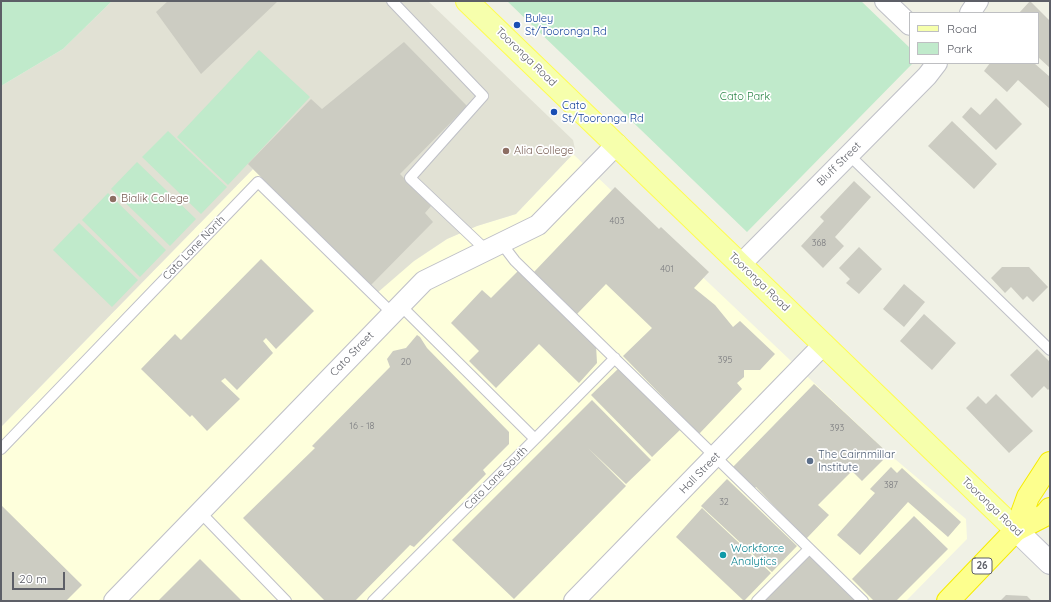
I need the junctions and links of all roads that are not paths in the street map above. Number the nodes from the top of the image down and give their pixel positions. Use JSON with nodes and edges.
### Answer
{"nodes":[{"id":1,"x":392,"y":1,"type":"edge"},
{"id":2,"x":467,"y":1,"type":"edge"},
{"id":3,"x":885,"y":1,"type":"edge"},
{"id":4,"x":978,"y":1,"type":"edge"},
{"id":5,"x":971,"y":12,"type":"edge"},
{"id":6,"x":909,"y":24,"type":"edge"},
{"id":7,"x":936,"y":64,"type":"edge"},
{"id":8,"x":617,"y":144,"type":"junction"},
{"id":9,"x":849,"y":155,"type":"junction"},
{"id":10,"x":495,"y":248,"type":"junction"},
{"id":11,"x":740,"y":265,"type":"junction"},
{"id":12,"x":396,"y":309,"type":"junction"},
{"id":13,"x":824,"y":344,"type":"junction"},
{"id":14,"x":1050,"y":350,"type":"edge"},
{"id":15,"x":615,"y":358,"type":"junction"},
{"id":16,"x":535,"y":439,"type":"junction"},
{"id":17,"x":1,"y":449,"type":"edge"},
{"id":18,"x":715,"y":458,"type":"junction"},
{"id":19,"x":1050,"y":463,"type":"edge"},
{"id":20,"x":1050,"y":509,"type":"edge"},
{"id":21,"x":200,"y":512,"type":"junction"},
{"id":22,"x":1016,"y":530,"type":"junction"},
{"id":23,"x":809,"y":548,"type":"junction"},
{"id":24,"x":1050,"y":563,"type":"edge"},
{"id":25,"x":114,"y":601,"type":"edge"},
{"id":26,"x":286,"y":601,"type":"edge"},
{"id":27,"x":373,"y":601,"type":"edge"},
{"id":28,"x":574,"y":601,"type":"edge"},
{"id":29,"x":757,"y":601,"type":"edge"},
{"id":30,"x":863,"y":601,"type":"edge"},
{"id":31,"x":948,"y":601,"type":"edge"}],
"edges":[{"from":1,"to":10,"type":"lane"},
{"from":2,"to":8,"type":"main road","name":"Tooronga Road"},
{"from":3,"to":6,"type":"street"},
{"from":4,"to":5,"type":"street"},
{"from":7,"to":9,"type":"street","name":"Bluff Street"},
{"from":8,"to":10,"type":"street","name":"Cato Street"},
{"from":8,"to":11,"type":"main road","name":"Tooronga Road"},
{"from":9,"to":11,"type":"street","name":"Bluff Street"},
{"from":9,"to":14,"type":"lane"},
{"from":10,"to":12,"type":"street","name":"Cato Street"},
{"from":10,"to":15,"type":"lane"},
{"from":11,"to":13,"type":"main road","name":"Tooronga Road"},
{"from":12,"to":16,"type":"lane","name":"Cato Lane South"},
{"from":12,"to":17,"type":"lane","name":"Cato Lane North"},
{"from":12,"to":21,"type":"street","name":"Cato Street"},
{"from":13,"to":18,"type":"street","name":"Hall Street"},
{"from":13,"to":22,"type":"main road","name":"Tooronga Road"},
{"from":15,"to":16,"type":"lane"},
{"from":15,"to":18,"type":"lane"},
{"from":16,"to":27,"type":"lane","name":"Cato Lane South"},
{"from":18,"to":23,"type":"lane"},
{"from":18,"to":28,"type":"street","name":"Hall Street"},
{"from":19,"to":22,"type":"highway","number":"26"},
{"from":20,"to":22,"type":"highway","number":"26"},
{"from":21,"to":25,"type":"street","name":"Cato Street"},
{"from":21,"to":26,"type":"lane"},
{"from":22,"to":24,"type":"main road","name":"Tooronga Road"},
{"from":22,"to":31,"type":"highway","number":"26"},
{"from":23,"to":29,"type":"lane"},
{"from":23,"to":30,"type":"lane"}]}
